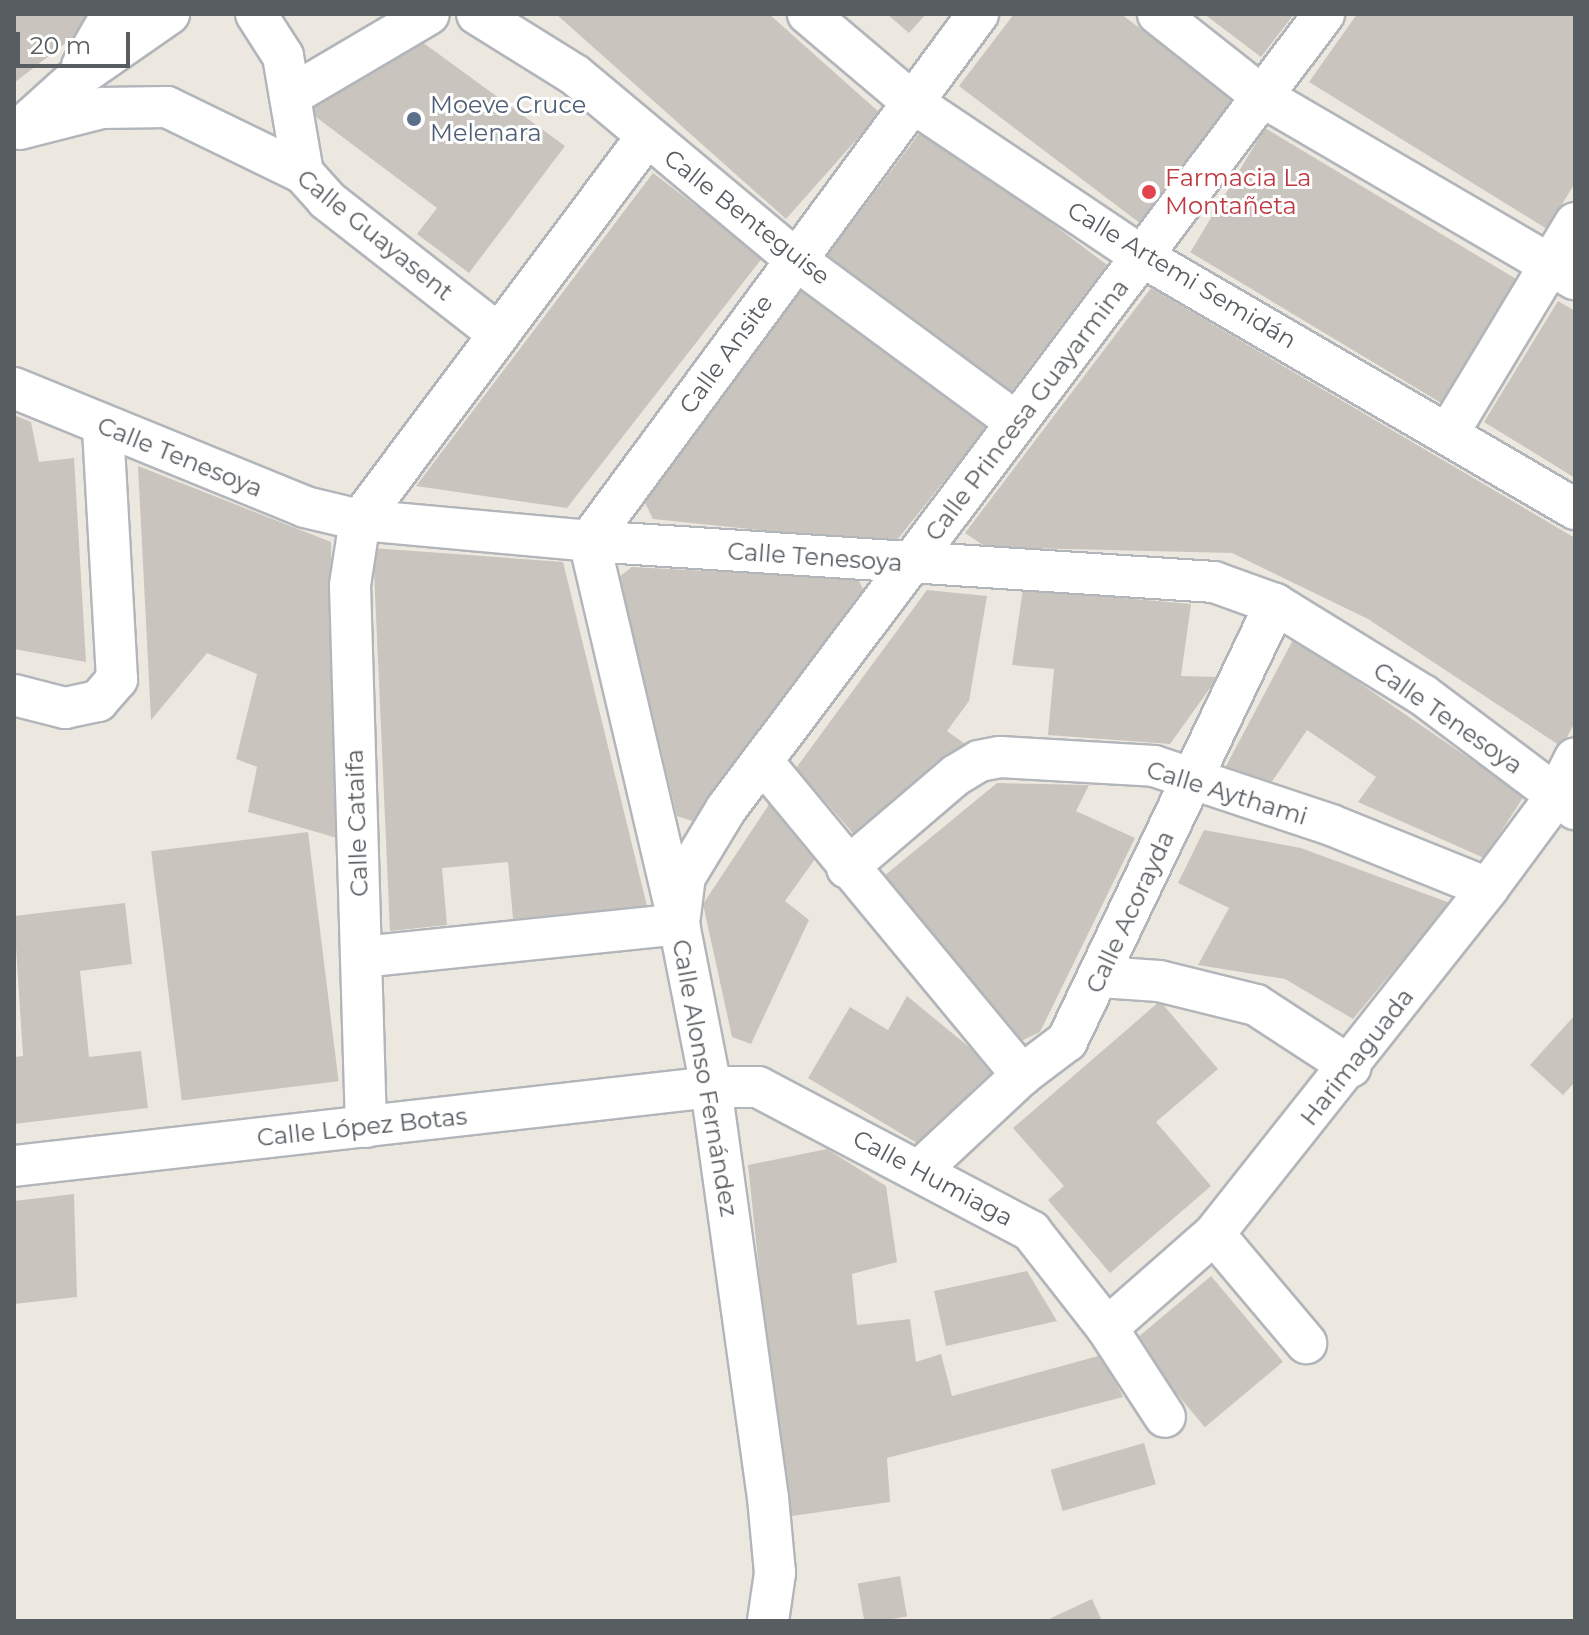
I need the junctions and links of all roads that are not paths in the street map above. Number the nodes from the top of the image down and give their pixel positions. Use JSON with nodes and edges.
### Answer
{"nodes":[{"id":1,"x":112,"y":14,"type":"edge"},
{"id":2,"x":169,"y":14,"type":"edge"},
{"id":3,"x":256,"y":14,"type":"edge"},
{"id":4,"x":429,"y":14,"type":"edge"},
{"id":5,"x":477,"y":14,"type":"edge"},
{"id":6,"x":808,"y":14,"type":"edge"},
{"id":7,"x":978,"y":14,"type":"edge"},
{"id":8,"x":1158,"y":14,"type":"edge"},
{"id":9,"x":1324,"y":14,"type":"edge"},
{"id":10,"x":74,"y":80,"type":"junction"},
{"id":11,"x":290,"y":96,"type":"junction"},
{"id":12,"x":1263,"y":97,"type":"junction"},
{"id":13,"x":912,"y":102,"type":"junction"},
{"id":14,"x":17,"y":131,"type":"edge"},
{"id":15,"x":646,"y":137,"type":"junction"},
{"id":16,"x":303,"y":173,"type":"junction"},
{"id":17,"x":1575,"y":223,"type":"edge"},
{"id":18,"x":1143,"y":257,"type":"junction"},
{"id":19,"x":795,"y":259,"type":"junction"},
{"id":20,"x":1563,"y":271,"type":"edge"},
{"id":21,"x":496,"y":332,"type":"junction"},
{"id":22,"x":14,"y":388,"type":"edge"},
{"id":23,"x":1016,"y":422,"type":"junction"},
{"id":24,"x":103,"y":426,"type":"junction"},
{"id":25,"x":1449,"y":432,"type":"junction"},
{"id":26,"x":1575,"y":509,"type":"edge"},
{"id":27,"x":360,"y":520,"type":"junction"},
{"id":28,"x":589,"y":541,"type":"junction"},
{"id":29,"x":912,"y":563,"type":"junction"},
{"id":30,"x":1275,"y":604,"type":"junction"},
{"id":31,"x":14,"y":695,"type":"edge"},
{"id":32,"x":1575,"y":758,"type":"edge"},
{"id":33,"x":762,"y":761,"type":"junction"},
{"id":34,"x":1191,"y":780,"type":"junction"},
{"id":35,"x":1565,"y":802,"type":"edge"},
{"id":36,"x":653,"y":824,"type":"junction"},
{"id":37,"x":701,"y":845,"type":"junction"},
{"id":38,"x":847,"y":868,"type":"junction"},
{"id":39,"x":1488,"y":888,"type":"junction"},
{"id":40,"x":679,"y":924,"type":"junction"},
{"id":41,"x":361,"y":957,"type":"junction"},
{"id":42,"x":1101,"y":977,"type":"junction"},
{"id":43,"x":1351,"y":1067,"type":"junction"},
{"id":44,"x":1022,"y":1075,"type":"junction"},
{"id":45,"x":711,"y":1087,"type":"junction"},
{"id":46,"x":366,"y":1127,"type":"junction"},
{"id":47,"x":14,"y":1166,"type":"edge"},
{"id":48,"x":919,"y":1171,"type":"junction"},
{"id":49,"x":1214,"y":1234,"type":"junction"},
{"id":50,"x":1107,"y":1328,"type":"junction"},
{"id":51,"x":1306,"y":1343,"type":"dead end"},
{"id":52,"x":1165,"y":1417,"type":"dead end"},
{"id":53,"x":768,"y":1621,"type":"edge"}],
"edges":[{"from":1,"to":10,"type":"street"},
{"from":2,"to":10,"type":"street"},
{"from":3,"to":11,"type":"street"},
{"from":4,"to":11,"type":"street"},
{"from":5,"to":15,"type":"street","name":"Calle Benteguise"},
{"from":6,"to":13,"type":"street","name":"Calle Artemi Semidán"},
{"from":7,"to":13,"type":"street","name":"Calle Ansite"},
{"from":8,"to":12,"type":"street"},
{"from":9,"to":12,"type":"street","name":"Calle Princesa Guayarmina"},
{"from":10,"to":14,"type":"street"},
{"from":11,"to":16,"type":"street"},
{"from":12,"to":18,"type":"street","name":"Calle Princesa Guayarmina"},
{"from":12,"to":20,"type":"street"},
{"from":13,"to":18,"type":"street","name":"Calle Artemi Semidán"},
{"from":13,"to":19,"type":"street","name":"Calle Ansite"},
{"from":14,"to":16,"type":"street","name":"Calle Guayasent"},
{"from":15,"to":19,"type":"street","name":"Calle Benteguise"},
{"from":15,"to":21,"type":"street"},
{"from":16,"to":21,"type":"street","name":"Calle Guayasent"},
{"from":17,"to":20,"type":"street"},
{"from":18,"to":23,"type":"street","name":"Calle Princesa Guayarmina"},
{"from":18,"to":25,"type":"street","name":"Calle Artemi Semidán"},
{"from":19,"to":23,"type":"street","name":"Calle Benteguise"},
{"from":19,"to":28,"type":"street","name":"Calle Ansite"},
{"from":20,"to":25,"type":"street"},
{"from":21,"to":27,"type":"street"},
{"from":22,"to":24,"type":"street","name":"Calle Tenesoya"},
{"from":23,"to":29,"type":"street","name":"Calle Princesa Guayarmina"},
{"from":24,"to":27,"type":"street","name":"Calle Tenesoya"},
{"from":24,"to":31,"type":"street"},
{"from":25,"to":26,"type":"street","name":"Calle Artemi Semidán"},
{"from":27,"to":28,"type":"street","name":"Calle Tenesoya"},
{"from":27,"to":41,"type":"street","name":"Calle Cataifa"},
{"from":28,"to":29,"type":"street","name":"Calle Tenesoya"},
{"from":28,"to":36,"type":"street","name":"Calle Alonso Fernández"},
{"from":29,"to":30,"type":"street","name":"Calle Tenesoya"},
{"from":29,"to":33,"type":"street","name":"Calle Princesa Guayarmina"},
{"from":30,"to":34,"type":"street","name":"Calle Acorayda"},
{"from":30,"to":35,"type":"street","name":"Calle Tenesoya"},
{"from":32,"to":35,"type":"street","name":"Harimaguada"},
{"from":33,"to":37,"type":"street","name":"Calle Princesa Guayarmina"},
{"from":33,"to":38,"type":"street"},
{"from":34,"to":38,"type":"street","name":"Calle Aythami"},
{"from":34,"to":39,"type":"street","name":"Calle Aythami"},
{"from":34,"to":42,"type":"street","name":"Calle Acorayda"},
{"from":35,"to":39,"type":"street","name":"Harimaguada"},
{"from":36,"to":37,"type":"street"},
{"from":36,"to":40,"type":"street","name":"Calle Alonso Fernández"},
{"from":37,"to":40,"type":"street","name":"Calle Princesa Guayarmina"},
{"from":38,"to":44,"type":"street"},
{"from":39,"to":43,"type":"street","name":"Harimaguada"},
{"from":40,"to":41,"type":"street"},
{"from":40,"to":45,"type":"street","name":"Calle Alonso Fernández"},
{"from":41,"to":46,"type":"street","name":"Calle Cataifa"},
{"from":42,"to":43,"type":"street"},
{"from":42,"to":44,"type":"street","name":"Calle Acorayda"},
{"from":43,"to":49,"type":"street","name":"Harimaguada"},
{"from":44,"to":48,"type":"street","name":"Calle Acorayda"},
{"from":45,"to":46,"type":"street","name":"Calle López Botas"},
{"from":45,"to":48,"type":"street","name":"Calle Humiaga"},
{"from":45,"to":53,"type":"street","name":"Calle Alonso Fernández"},
{"from":46,"to":47,"type":"street","name":"Calle López Botas"},
{"from":48,"to":50,"type":"street","name":"Calle Humiaga"},
{"from":49,"to":50,"type":"street","name":"Harimaguada"},
{"from":49,"to":51,"type":"street"},
{"from":50,"to":52,"type":"street","name":"Calle Humiaga"}]}
